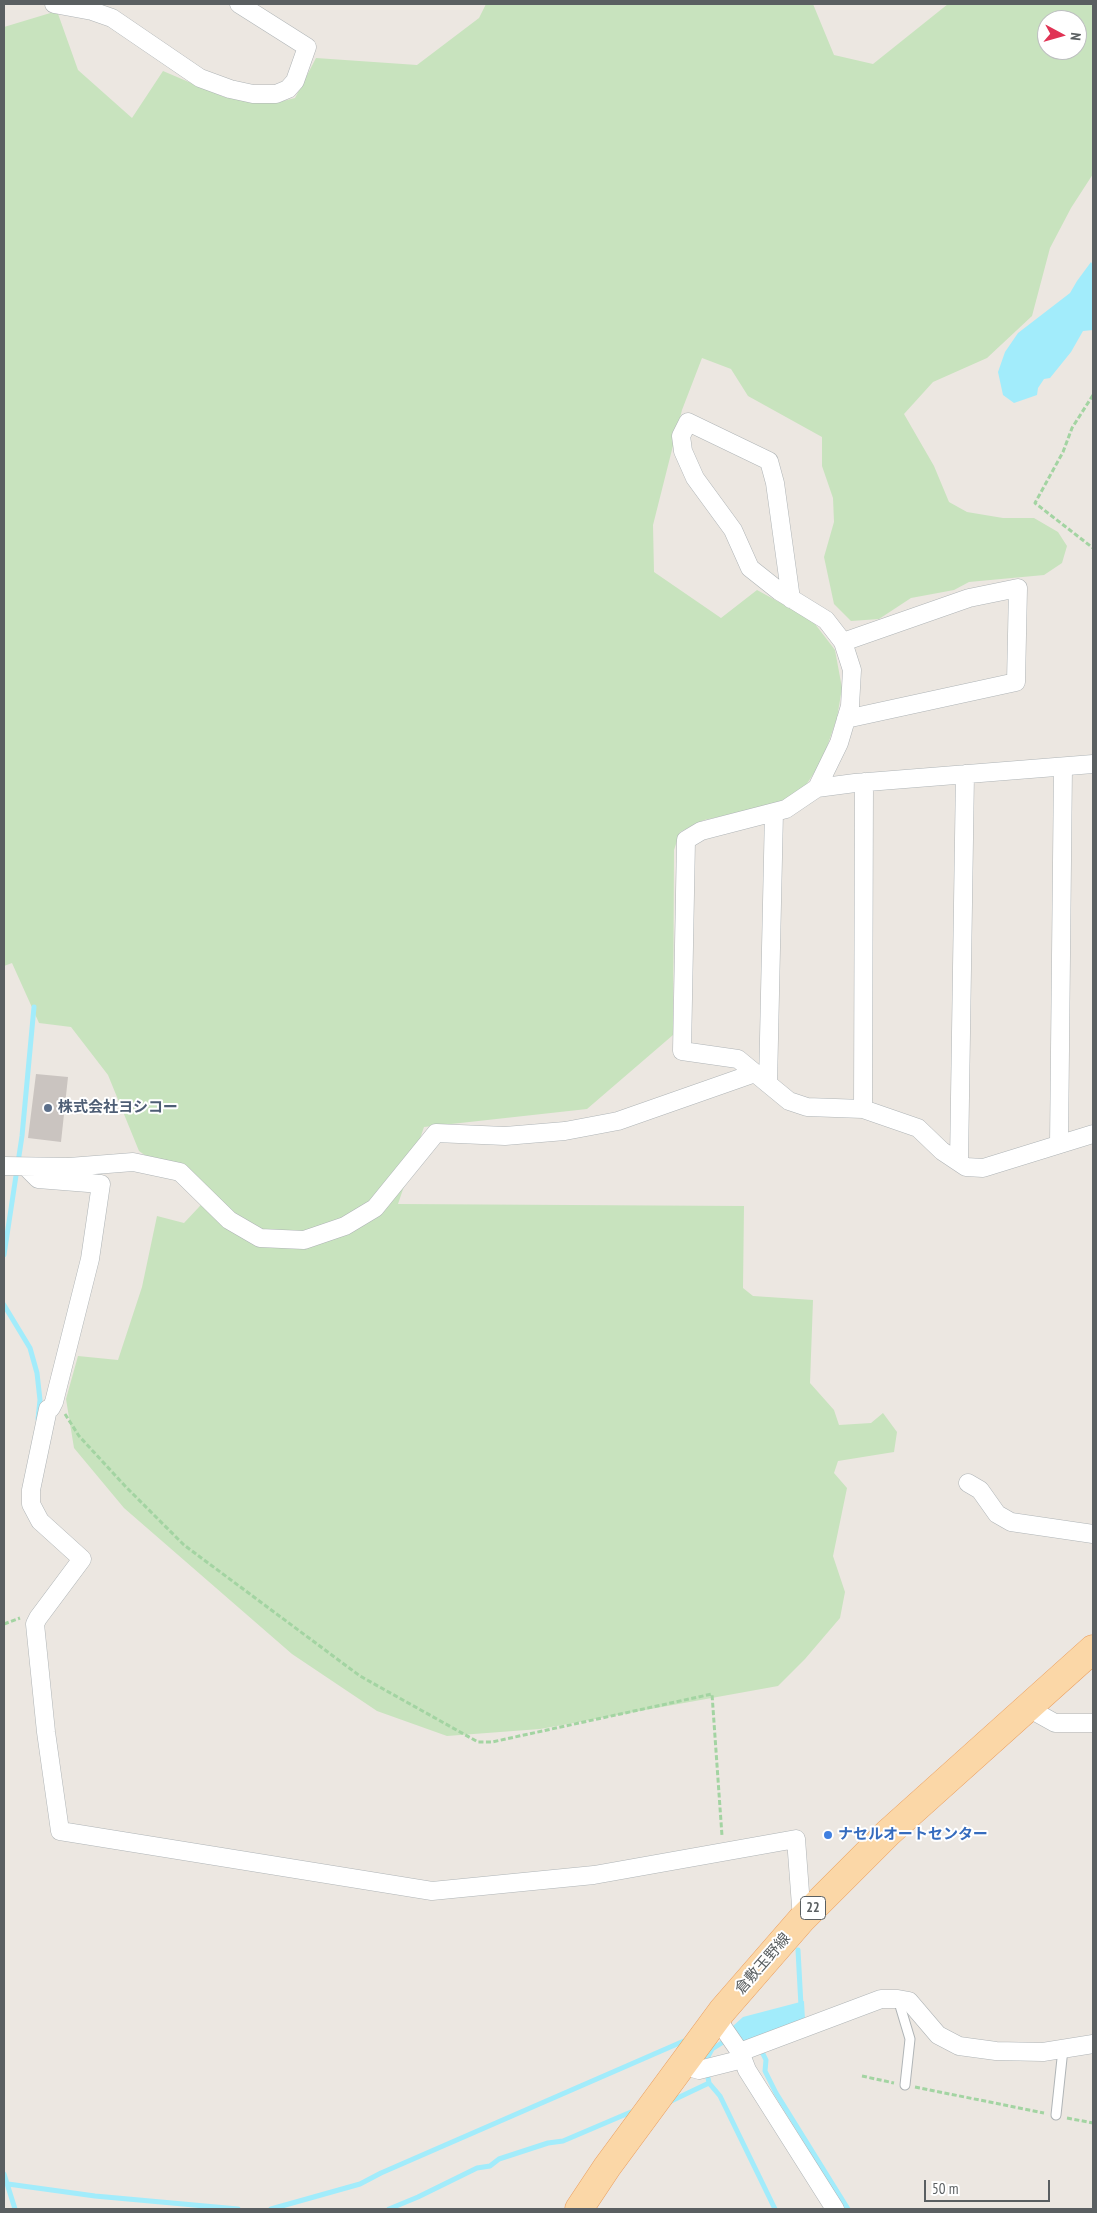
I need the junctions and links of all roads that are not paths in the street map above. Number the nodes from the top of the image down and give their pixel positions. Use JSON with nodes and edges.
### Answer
{"nodes":[{"id":1,"x":54,"y":4,"type":"edge"},
{"id":2,"x":238,"y":4,"type":"edge"},
{"id":3,"x":792,"y":599,"type":"junction"},
{"id":4,"x":843,"y":642,"type":"junction"},
{"id":5,"x":846,"y":719,"type":"junction"},
{"id":6,"x":1093,"y":764,"type":"edge"},
{"id":7,"x":1063,"y":767,"type":"junction"},
{"id":8,"x":965,"y":774,"type":"junction"},
{"id":9,"x":864,"y":782,"type":"junction"},
{"id":10,"x":817,"y":788,"type":"junction"},
{"id":11,"x":774,"y":812,"type":"junction"},
{"id":12,"x":761,"y":1078,"type":"junction"},
{"id":13,"x":863,"y":1109,"type":"junction"},
{"id":14,"x":1093,"y":1134,"type":"edge"},
{"id":15,"x":1059,"y":1144,"type":"junction"},
{"id":16,"x":959,"y":1162,"type":"junction"},
{"id":17,"x":16,"y":1167,"type":"edge"},
{"id":18,"x":968,"y":1483,"type":"dead end"},
{"id":19,"x":1093,"y":1534,"type":"edge"},
{"id":20,"x":1093,"y":1649,"type":"edge"},
{"id":21,"x":1028,"y":1708,"type":"junction"},
{"id":22,"x":1093,"y":1723,"type":"edge"},
{"id":23,"x":802,"y":1919,"type":"junction"},
{"id":24,"x":898,"y":1999,"type":"junction"},
{"id":25,"x":740,"y":2041,"type":"junction"},
{"id":26,"x":1093,"y":2044,"type":"edge"},
{"id":27,"x":1062,"y":2049,"type":"junction"},
{"id":28,"x":698,"y":2067,"type":"junction"},
{"id":29,"x":906,"y":2085,"type":"road end"},
{"id":30,"x":1056,"y":2115,"type":"road end"},
{"id":31,"x":579,"y":2209,"type":"edge"},
{"id":32,"x":835,"y":2209,"type":"edge"}],
"edges":[{"from":1,"to":2,"type":"street"},
{"from":3,"to":3,"type":"street"},
{"from":3,"to":4,"type":"street"},
{"from":4,"to":5,"type":"street"},
{"from":4,"to":5,"type":"street"},
{"from":5,"to":10,"type":"street"},
{"from":6,"to":7,"type":"street"},
{"from":7,"to":8,"type":"street"},
{"from":7,"to":15,"type":"street"},
{"from":8,"to":9,"type":"street"},
{"from":8,"to":16,"type":"street"},
{"from":9,"to":10,"type":"street"},
{"from":9,"to":13,"type":"street"},
{"from":10,"to":11,"type":"street"},
{"from":11,"to":12,"type":"street"},
{"from":11,"to":12,"type":"street"},
{"from":12,"to":13,"type":"street"},
{"from":12,"to":17,"type":"street"},
{"from":13,"to":16,"type":"street"},
{"from":14,"to":15,"type":"street"},
{"from":15,"to":16,"type":"street"},
{"from":17,"to":23,"type":"street"},
{"from":18,"to":19,"type":"street"},
{"from":20,"to":21,"type":"main road","name":"倉敷玉野線","number":"22"},
{"from":21,"to":22,"type":"street"},
{"from":21,"to":23,"type":"main road","name":"倉敷玉野線","number":"22"},
{"from":23,"to":25,"type":"main road","name":"倉敷玉野線","number":"22"},
{"from":24,"to":25,"type":"street"},
{"from":24,"to":27,"type":"street"},
{"from":24,"to":29,"type":"lane"},
{"from":25,"to":28,"type":"main road","name":"倉敷玉野線","number":"22"},
{"from":25,"to":28,"type":"street"},
{"from":25,"to":32,"type":"street"},
{"from":26,"to":27,"type":"street"},
{"from":27,"to":30,"type":"lane"},
{"from":28,"to":31,"type":"main road","name":"倉敷玉野線","number":"22"}]}
